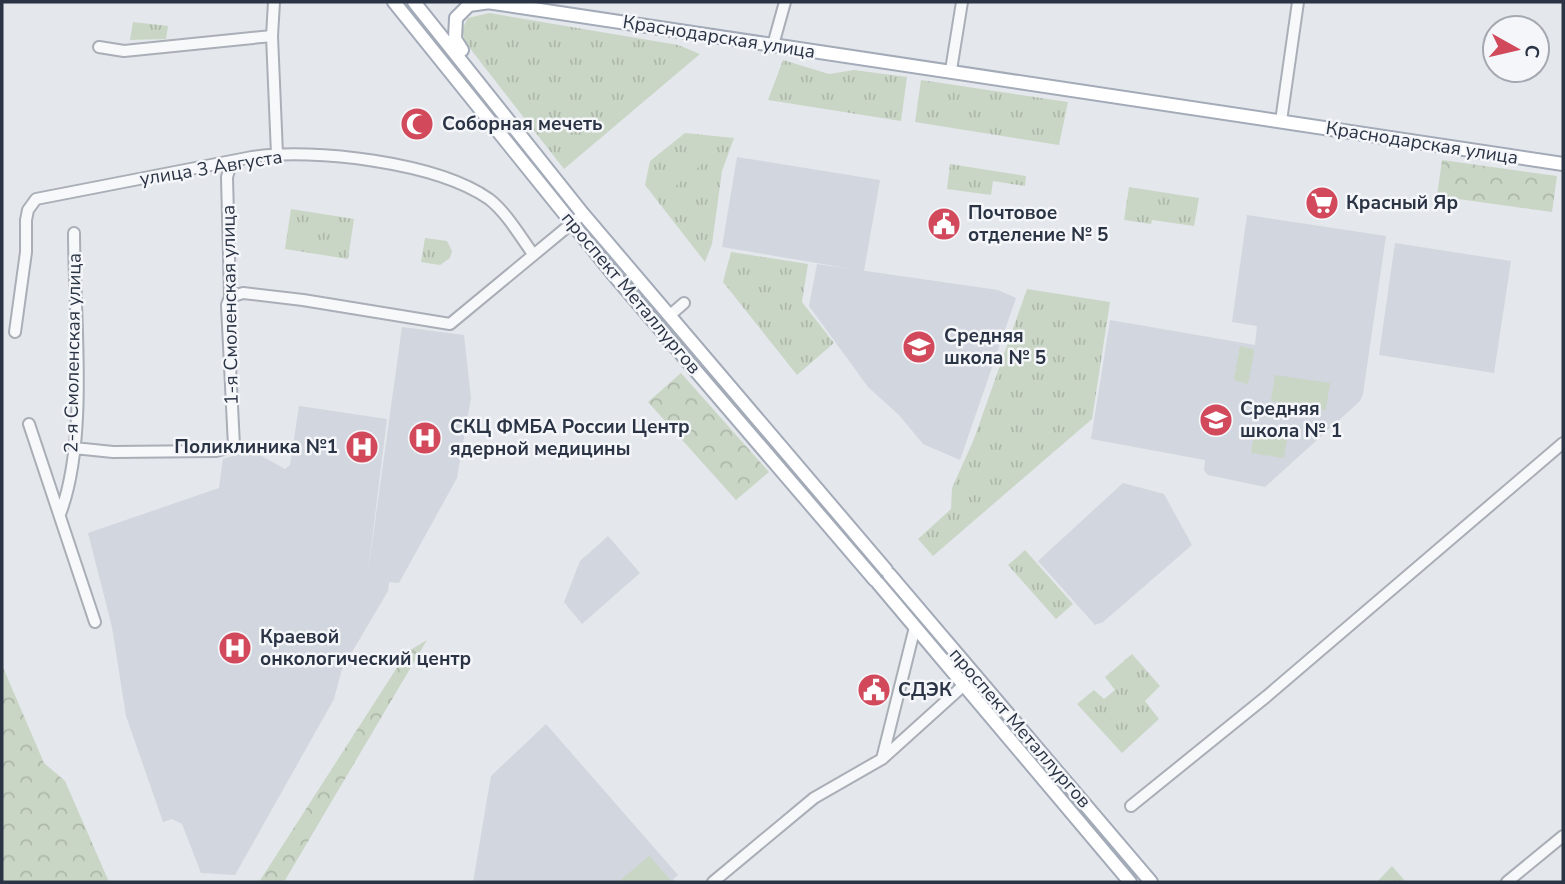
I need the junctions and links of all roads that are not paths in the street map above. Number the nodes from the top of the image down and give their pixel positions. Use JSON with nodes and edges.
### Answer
{"nodes":[{"id":1,"x":274,"y":2,"type":"edge"},
{"id":2,"x":394,"y":2,"type":"edge"},
{"id":3,"x":414,"y":2,"type":"edge"},
{"id":4,"x":489,"y":2,"type":"edge"},
{"id":5,"x":785,"y":2,"type":"edge"},
{"id":6,"x":962,"y":2,"type":"edge"},
{"id":7,"x":1298,"y":2,"type":"edge"},
{"id":8,"x":272,"y":36,"type":"junction"},
{"id":9,"x":773,"y":45,"type":"junction"},
{"id":10,"x":99,"y":47,"type":"dead end"},
{"id":11,"x":951,"y":71,"type":"junction"},
{"id":12,"x":482,"y":83,"type":"junction"},
{"id":13,"x":1281,"y":121,"type":"junction"},
{"id":14,"x":277,"y":154,"type":"junction"},
{"id":15,"x":231,"y":164,"type":"junction"},
{"id":16,"x":1563,"y":164,"type":"edge"},
{"id":17,"x":583,"y":214,"type":"junction"},
{"id":18,"x":571,"y":223,"type":"junction"},
{"id":19,"x":74,"y":233,"type":"dead end"},
{"id":20,"x":533,"y":254,"type":"junction"},
{"id":21,"x":230,"y":296,"type":"junction"},
{"id":22,"x":684,"y":303,"type":"dead end"},
{"id":23,"x":669,"y":316,"type":"junction"},
{"id":24,"x":15,"y":332,"type":"dead end"},
{"id":25,"x":29,"y":424,"type":"dead end"},
{"id":26,"x":1563,"y":443,"type":"edge"},
{"id":27,"x":74,"y":448,"type":"junction"},
{"id":28,"x":60,"y":514,"type":"junction"},
{"id":29,"x":95,"y":622,"type":"dead end"},
{"id":30,"x":915,"y":627,"type":"junction"},
{"id":31,"x":973,"y":674,"type":"junction"},
{"id":32,"x":964,"y":685,"type":"junction"},
{"id":33,"x":881,"y":759,"type":"junction"},
{"id":34,"x":1131,"y":806,"type":"dead end"},
{"id":35,"x":1563,"y":836,"type":"edge"},
{"id":36,"x":713,"y":882,"type":"edge"},
{"id":37,"x":1130,"y":882,"type":"edge"},
{"id":38,"x":1151,"y":882,"type":"edge"},
{"id":39,"x":1507,"y":882,"type":"edge"}],
"edges":[{"from":1,"to":8,"type":"street"},
{"from":2,"to":18,"type":"main road","name":"проспект Металлургов"},
{"from":3,"to":12,"type":"main road","name":"проспект Металлургов"},
{"from":4,"to":9,"type":"main road","name":"Краснодарская улица"},
{"from":4,"to":12,"type":"main road"},
{"from":5,"to":9,"type":"street"},
{"from":6,"to":11,"type":"street"},
{"from":7,"to":13,"type":"street"},
{"from":8,"to":10,"type":"street"},
{"from":8,"to":14,"type":"street"},
{"from":9,"to":11,"type":"main road","name":"Краснодарская улица"},
{"from":11,"to":13,"type":"main road","name":"Краснодарская улица"},
{"from":12,"to":17,"type":"main road","name":"проспект Металлургов"},
{"from":13,"to":16,"type":"main road","name":"Краснодарская улица"},
{"from":14,"to":15,"type":"street","name":"улица 3 Августа"},
{"from":14,"to":20,"type":"street","name":"улица 3 Августа"},
{"from":15,"to":21,"type":"street","name":"1-я Смоленская улица"},
{"from":15,"to":24,"type":"street","name":"улица 3 Августа"},
{"from":17,"to":18,"type":"street"},
{"from":17,"to":23,"type":"main road","name":"проспект Металлургов"},
{"from":18,"to":20,"type":"street"},
{"from":18,"to":30,"type":"main road","name":"проспект Металлургов"},
{"from":19,"to":27,"type":"street","name":"2-я Смоленская улица"},
{"from":20,"to":21,"type":"street"},
{"from":21,"to":27,"type":"street","name":"1-я Смоленская улица"},
{"from":22,"to":23,"type":"street"},
{"from":23,"to":31,"type":"main road","name":"проспект Металлургов"},
{"from":25,"to":28,"type":"street"},
{"from":26,"to":34,"type":"street"},
{"from":27,"to":28,"type":"street","name":"2-я Смоленская улица"},
{"from":28,"to":29,"type":"street"},
{"from":30,"to":32,"type":"main road","name":"проспект Металлургов"},
{"from":30,"to":33,"type":"street"},
{"from":31,"to":32,"type":"main road"},
{"from":31,"to":38,"type":"main road","name":"проспект Металлургов"},
{"from":32,"to":33,"type":"street"},
{"from":32,"to":37,"type":"main road","name":"проспект Металлургов"},
{"from":33,"to":36,"type":"street"},
{"from":35,"to":39,"type":"street"}]}
